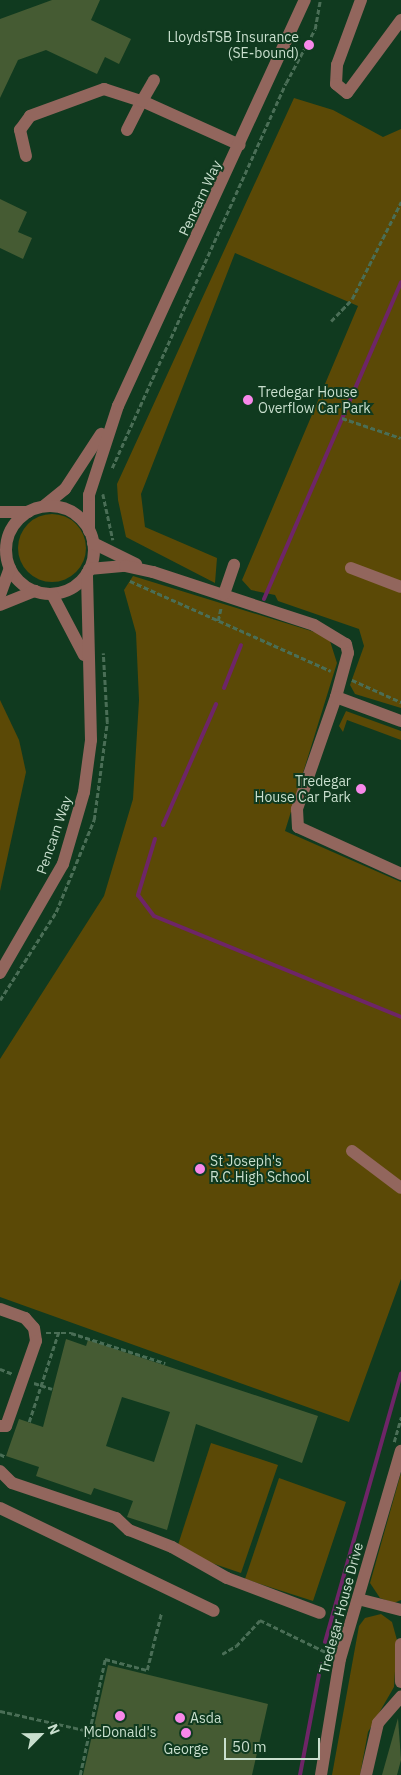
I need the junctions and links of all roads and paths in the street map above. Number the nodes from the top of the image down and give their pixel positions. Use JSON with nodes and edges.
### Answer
{"nodes":[{"id":1,"x":305,"y":0,"type":"edge"},
{"id":2,"x":320,"y":0,"type":"edge"},
{"id":3,"x":360,"y":0,"type":"edge"},
{"id":4,"x":401,"y":20,"type":"edge"},
{"id":5,"x":154,"y":80,"type":"dead end"},
{"id":6,"x":142,"y":101,"type":"junction"},
{"id":7,"x":127,"y":130,"type":"dead end"},
{"id":8,"x":240,"y":145,"type":"junction"},
{"id":9,"x":26,"y":156,"type":"dead end"},
{"id":10,"x":401,"y":202,"type":"edge"},
{"id":11,"x":331,"y":321,"type":"dead end"},
{"id":12,"x":118,"y":406,"type":"junction"},
{"id":13,"x":342,"y":418,"type":"dead end"},
{"id":14,"x":401,"y":438,"type":"edge"},
{"id":15,"x":110,"y":473,"type":"dead end"},
{"id":16,"x":105,"y":487,"type":"dead end"},
{"id":17,"x":44,"y":506,"type":"junction"},
{"id":18,"x":0,"y":512,"type":"edge"},
{"id":19,"x":28,"y":512,"type":"junction"},
{"id":20,"x":91,"y":537,"type":"junction"},
{"id":21,"x":5,"y":558,"type":"edge"},
{"id":22,"x":112,"y":564,"type":"junction"},
{"id":23,"x":234,"y":565,"type":"dead end"},
{"id":24,"x":351,"y":568,"type":"dead end"},
{"id":25,"x":88,"y":571,"type":"junction"},
{"id":26,"x":401,"y":587,"type":"edge"},
{"id":27,"x":35,"y":591,"type":"junction"},
{"id":28,"x":52,"y":594,"type":"junction"},
{"id":29,"x":224,"y":594,"type":"junction"},
{"id":30,"x":0,"y":596,"type":"edge"},
{"id":31,"x":0,"y":605,"type":"edge"},
{"id":32,"x":102,"y":650,"type":"dead end"},
{"id":33,"x":87,"y":662,"type":"junction"},
{"id":34,"x":342,"y":676,"type":"junction"},
{"id":35,"x":336,"y":697,"type":"junction"},
{"id":36,"x":401,"y":702,"type":"edge"},
{"id":37,"x":401,"y":721,"type":"edge"},
{"id":38,"x":401,"y":874,"type":"edge"},
{"id":39,"x":0,"y":973,"type":"edge"},
{"id":40,"x":0,"y":1000,"type":"edge"},
{"id":41,"x":352,"y":1151,"type":"dead end"},
{"id":42,"x":401,"y":1188,"type":"edge"},
{"id":43,"x":0,"y":1309,"type":"edge"},
{"id":44,"x":59,"y":1331,"type":"junction"},
{"id":45,"x":35,"y":1334,"type":"junction"},
{"id":46,"x":165,"y":1363,"type":"dead end"},
{"id":47,"x":30,"y":1422,"type":"dead end"},
{"id":48,"x":0,"y":1426,"type":"edge"},
{"id":49,"x":401,"y":1451,"type":"edge"},
{"id":50,"x":0,"y":1454,"type":"edge"},
{"id":51,"x":6,"y":1457,"type":"dead end"},
{"id":52,"x":0,"y":1471,"type":"edge"},
{"id":53,"x":0,"y":1508,"type":"edge"},
{"id":54,"x":358,"y":1599,"type":"junction"},
{"id":55,"x":401,"y":1610,"type":"edge"},
{"id":56,"x":214,"y":1611,"type":"dead end"},
{"id":57,"x":320,"y":1613,"type":"dead end"},
{"id":58,"x":161,"y":1614,"type":"dead end"},
{"id":59,"x":401,"y":1644,"type":"edge"},
{"id":60,"x":222,"y":1654,"type":"dead end"},
{"id":61,"x":340,"y":1660,"type":"junction"},
{"id":62,"x":401,"y":1682,"type":"edge"},
{"id":63,"x":401,"y":1696,"type":"edge"},
{"id":64,"x":0,"y":1711,"type":"edge"},
{"id":65,"x":91,"y":1732,"type":"junction"},
{"id":66,"x":80,"y":1775,"type":"edge"},
{"id":67,"x":321,"y":1775,"type":"edge"},
{"id":68,"x":366,"y":1775,"type":"edge"}],
"edges":[{"from":1,"to":8,"type":"street","name":"Pencarn Way"},
{"from":2,"to":15,"type":"path"},
{"from":3,"to":4,"type":"street"},
{"from":5,"to":6,"type":"street"},
{"from":6,"to":7,"type":"street"},
{"from":6,"to":8,"type":"street"},
{"from":6,"to":9,"type":"street"},
{"from":8,"to":12,"type":"street","name":"Pencarn Way"},
{"from":10,"to":11,"type":"path"},
{"from":12,"to":17,"type":"street","name":"Pencarn Way"},
{"from":12,"to":20,"type":"street","name":"Pencarn Way"},
{"from":13,"to":14,"type":"path"},
{"from":16,"to":22,"type":"path"},
{"from":17,"to":19,"type":"street"},
{"from":17,"to":20,"type":"street"},
{"from":18,"to":19,"type":"street"},
{"from":19,"to":21,"type":"street"},
{"from":20,"to":22,"type":"street"},
{"from":20,"to":25,"type":"street"},
{"from":21,"to":27,"type":"street"},
{"from":21,"to":30,"type":"street"},
{"from":22,"to":25,"type":"street"},
{"from":22,"to":29,"type":"street"},
{"from":22,"to":34,"type":"path"},
{"from":23,"to":29,"type":"street"},
{"from":24,"to":26,"type":"street"},
{"from":25,"to":28,"type":"street"},
{"from":25,"to":33,"type":"street","name":"Pencarn Way"},
{"from":27,"to":28,"type":"street"},
{"from":27,"to":31,"type":"street"},
{"from":28,"to":33,"type":"street","name":"Pencarn Way"},
{"from":29,"to":34,"type":"street"},
{"from":32,"to":40,"type":"path"},
{"from":33,"to":39,"type":"street","name":"Pencarn Way"},
{"from":34,"to":35,"type":"street"},
{"from":34,"to":36,"type":"path"},
{"from":35,"to":37,"type":"street"},
{"from":35,"to":38,"type":"street"},
{"from":41,"to":42,"type":"street"},
{"from":43,"to":45,"type":"street"},
{"from":44,"to":45,"type":"path"},
{"from":44,"to":46,"type":"path"},
{"from":44,"to":47,"type":"path"},
{"from":45,"to":48,"type":"street"},
{"from":49,"to":54,"type":"street","name":"Tredegar House Drive"},
{"from":50,"to":51,"type":"path"},
{"from":52,"to":57,"type":"street"},
{"from":53,"to":56,"type":"street"},
{"from":54,"to":55,"type":"street"},
{"from":54,"to":61,"type":"street","name":"Tredegar House Drive"},
{"from":58,"to":65,"type":"path"},
{"from":59,"to":62,"type":"street"},
{"from":60,"to":61,"type":"path"},
{"from":61,"to":67,"type":"street","name":"Tredegar House Drive"},
{"from":63,"to":68,"type":"street"},
{"from":64,"to":65,"type":"path"},
{"from":65,"to":66,"type":"path"}]}
